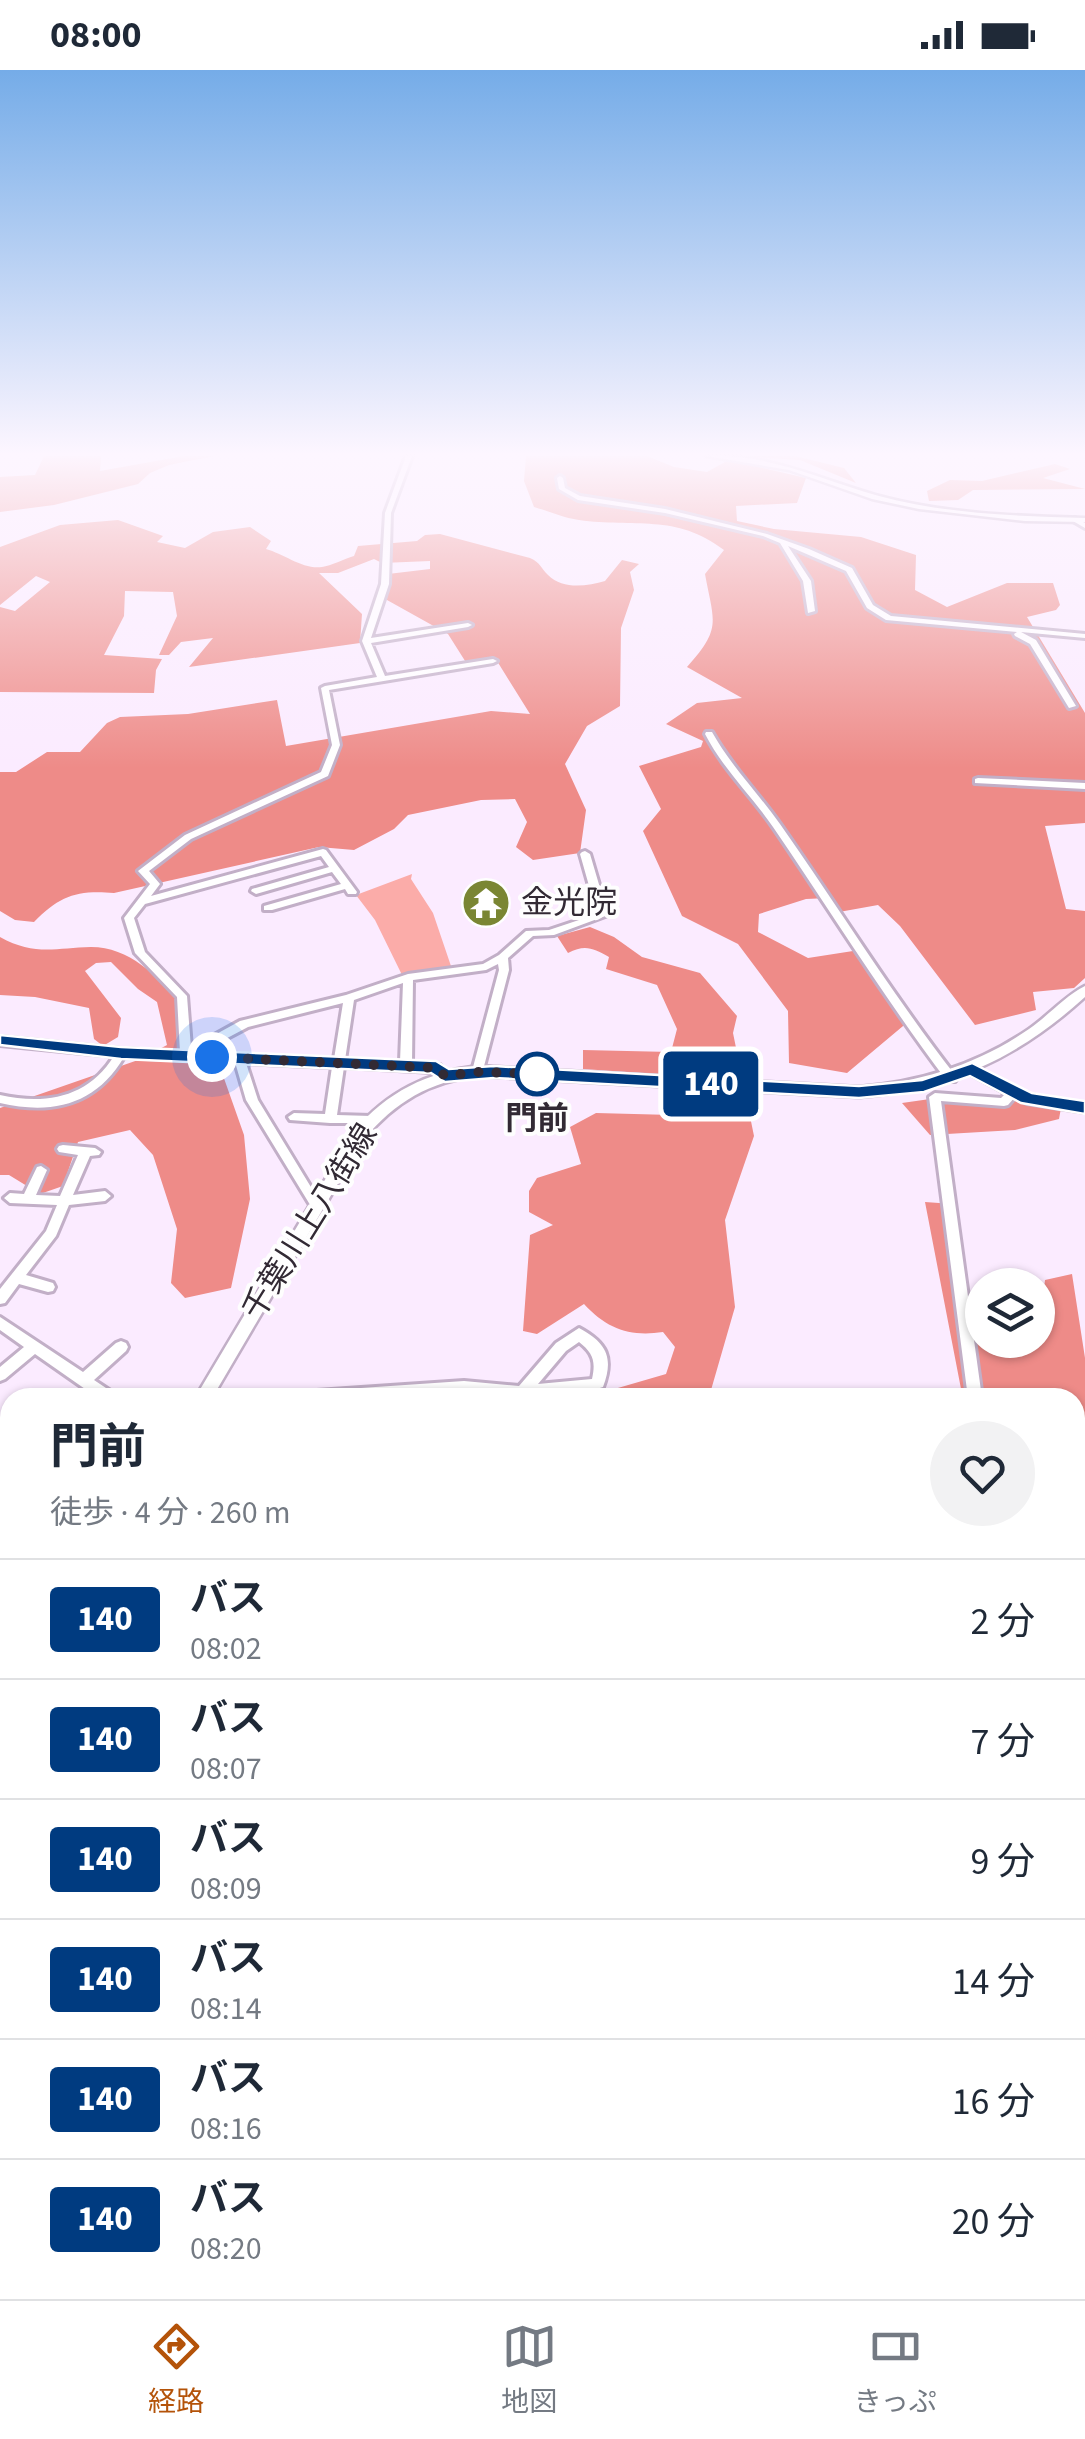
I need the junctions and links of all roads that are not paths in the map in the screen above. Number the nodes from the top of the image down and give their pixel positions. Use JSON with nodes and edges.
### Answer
{"nodes":[{"id":1,"x":386,"y":560,"type":"edge"},
{"id":2,"x":795,"y":560,"type":"edge"},
{"id":3,"x":825,"y":560,"type":"edge"},
{"id":4,"x":811,"y":610,"type":"dead end"},
{"id":5,"x":468,"y":624,"type":"dead end"},
{"id":6,"x":1012,"y":629,"type":"junction"},
{"id":7,"x":1085,"y":636,"type":"edge"},
{"id":8,"x":366,"y":642,"type":"junction"},
{"id":9,"x":493,"y":662,"type":"dead end"},
{"id":10,"x":382,"y":679,"type":"junction"},
{"id":11,"x":1072,"y":706,"type":"dead end"},
{"id":12,"x":709,"y":734,"type":"dead end"},
{"id":13,"x":978,"y":781,"type":"dead end"},
{"id":14,"x":1085,"y":786,"type":"edge"},
{"id":15,"x":584,"y":854,"type":"dead end"},
{"id":16,"x":334,"y":868,"type":"junction"},
{"id":17,"x":244,"y":874,"type":"junction"},
{"id":18,"x":256,"y":891,"type":"junction"},
{"id":19,"x":141,"y":902,"type":"junction"},
{"id":20,"x":503,"y":963,"type":"junction"},
{"id":21,"x":408,"y":977,"type":"junction"},
{"id":22,"x":1084,"y":992,"type":"edge"},
{"id":23,"x":349,"y":998,"type":"junction"},
{"id":24,"x":0,"y":1041,"type":"edge"},
{"id":25,"x":121,"y":1053,"type":"junction"},
{"id":26,"x":186,"y":1056,"type":"junction"},
{"id":27,"x":239,"y":1058,"type":"junction"},
{"id":28,"x":342,"y":1062,"type":"junction"},
{"id":29,"x":406,"y":1066,"type":"junction"},
{"id":30,"x":972,"y":1069,"type":"junction"},
{"id":31,"x":478,"y":1072,"type":"junction"},
{"id":32,"x":445,"y":1076,"type":"junction"},
{"id":33,"x":951,"y":1078,"type":"junction"},
{"id":34,"x":1012,"y":1093,"type":"junction"},
{"id":35,"x":0,"y":1099,"type":"edge"},
{"id":36,"x":1085,"y":1108,"type":"edge"},
{"id":37,"x":294,"y":1118,"type":"dead end"},
{"id":38,"x":330,"y":1119,"type":"junction"},
{"id":39,"x":370,"y":1120,"type":"junction"},
{"id":40,"x":63,"y":1149,"type":"dead end"},
{"id":41,"x":42,"y":1170,"type":"dead end"},
{"id":42,"x":105,"y":1196,"type":"dead end"},
{"id":43,"x":10,"y":1198,"type":"dead end"},
{"id":44,"x":28,"y":1199,"type":"junction"},
{"id":45,"x":66,"y":1200,"type":"junction"},
{"id":46,"x":316,"y":1205,"type":"junction"},
{"id":47,"x":17,"y":1278,"type":"junction"},
{"id":48,"x":48,"y":1287,"type":"dead end"},
{"id":49,"x":0,"y":1299,"type":"edge"},
{"id":50,"x":0,"y":1323,"type":"edge"},
{"id":51,"x":35,"y":1346,"type":"junction"},
{"id":52,"x":122,"y":1347,"type":"dead end"},
{"id":53,"x":0,"y":1375,"type":"edge"},
{"id":54,"x":85,"y":1379,"type":"junction"},
{"id":55,"x":97,"y":1388,"type":"edge"},
{"id":56,"x":209,"y":1388,"type":"edge"},
{"id":57,"x":526,"y":1388,"type":"edge"},
{"id":58,"x":549,"y":1388,"type":"edge"},
{"id":59,"x":974,"y":1388,"type":"edge"}],
"edges":[{"from":1,"to":8,"type":"street"},
{"from":2,"to":4,"type":"street"},
{"from":3,"to":6,"type":"street"},
{"from":5,"to":8,"type":"street"},
{"from":6,"to":7,"type":"street"},
{"from":6,"to":11,"type":"street"},
{"from":8,"to":10,"type":"street"},
{"from":9,"to":10,"type":"street"},
{"from":10,"to":19,"type":"street"},
{"from":12,"to":33,"type":"street"},
{"from":13,"to":14,"type":"street"},
{"from":15,"to":20,"type":"street"},
{"from":16,"to":17,"type":"street"},
{"from":16,"to":18,"type":"street"},
{"from":16,"to":18,"type":"street"},
{"from":17,"to":18,"type":"street"},
{"from":17,"to":19,"type":"street"},
{"from":19,"to":26,"type":"street"},
{"from":20,"to":21,"type":"street"},
{"from":20,"to":31,"type":"street"},
{"from":21,"to":23,"type":"street"},
{"from":21,"to":29,"type":"street"},
{"from":22,"to":30,"type":"main road","name":"千葉川上八街線"},
{"from":23,"to":26,"type":"street"},
{"from":23,"to":28,"type":"street"},
{"from":24,"to":25,"type":"street"},
{"from":25,"to":26,"type":"street"},
{"from":25,"to":35,"type":"street"},
{"from":26,"to":27,"type":"street"},
{"from":27,"to":28,"type":"street"},
{"from":27,"to":46,"type":"street"},
{"from":28,"to":29,"type":"street"},
{"from":28,"to":38,"type":"street"},
{"from":29,"to":32,"type":"street"},
{"from":30,"to":33,"type":"main road","name":"千葉川上八街線"},
{"from":30,"to":34,"type":"street"},
{"from":31,"to":32,"type":"main road","name":"千葉川上八街線"},
{"from":31,"to":33,"type":"main road","name":"千葉川上八街線"},
{"from":32,"to":39,"type":"main road","name":"千葉川上八街線"},
{"from":34,"to":36,"type":"street"},
{"from":34,"to":59,"type":"street"},
{"from":37,"to":38,"type":"street"},
{"from":38,"to":39,"type":"street"},
{"from":39,"to":46,"type":"main road","name":"千葉川上八街線"},
{"from":40,"to":45,"type":"street"},
{"from":41,"to":44,"type":"street"},
{"from":42,"to":45,"type":"street"},
{"from":43,"to":44,"type":"street"},
{"from":44,"to":45,"type":"street"},
{"from":45,"to":47,"type":"street"},
{"from":46,"to":56,"type":"main road","name":"千葉川上八街線"},
{"from":47,"to":48,"type":"street"},
{"from":47,"to":49,"type":"street"},
{"from":50,"to":51,"type":"street"},
{"from":51,"to":53,"type":"street"},
{"from":51,"to":54,"type":"street"},
{"from":52,"to":54,"type":"street"},
{"from":54,"to":55,"type":"street"},
{"from":57,"to":58,"type":"street"}]}
